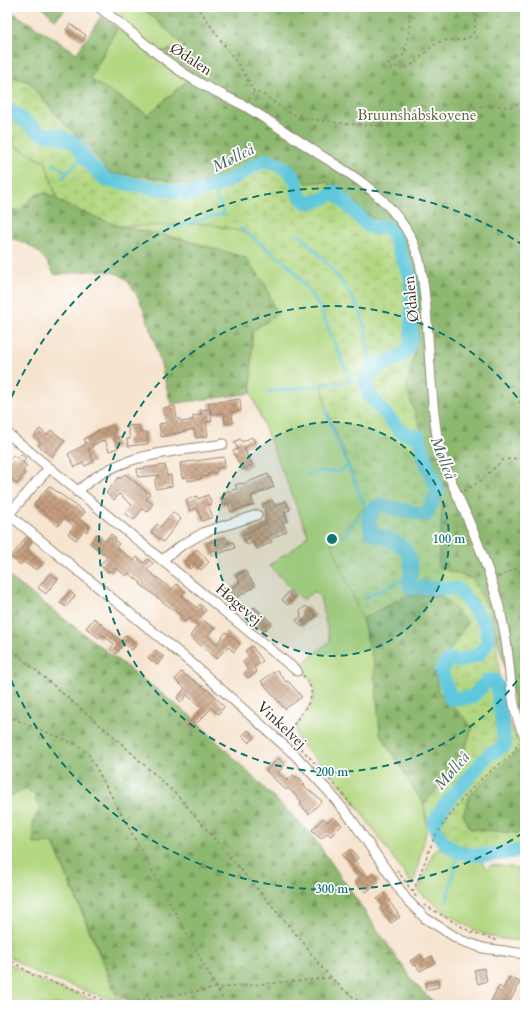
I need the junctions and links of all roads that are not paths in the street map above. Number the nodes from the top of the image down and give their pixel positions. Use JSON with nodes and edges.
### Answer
{"nodes":[{"id":1,"x":98,"y":7,"type":"edge"},
{"id":2,"x":7,"y":433,"type":"edge"},
{"id":3,"x":223,"y":444,"type":"dead end"},
{"id":4,"x":49,"y":468,"type":"junction"},
{"id":5,"x":77,"y":492,"type":"junction"},
{"id":6,"x":8,"y":513,"type":"edge"},
{"id":7,"x":258,"y":515,"type":"dead end"},
{"id":8,"x":162,"y":560,"type":"junction"},
{"id":9,"x":297,"y":672,"type":"road end"},
{"id":10,"x":522,"y":738,"type":"edge"},
{"id":11,"x":525,"y":954,"type":"edge"}],
"edges":[{"from":1,"to":10,"type":"street","name":"Ødalen"},
{"from":2,"to":4,"type":"street","name":"Høgevej"},
{"from":3,"to":5,"type":"street"},
{"from":4,"to":5,"type":"street","name":"Høgevej"},
{"from":4,"to":6,"type":"street"},
{"from":5,"to":8,"type":"street","name":"Høgevej"},
{"from":6,"to":11,"type":"street","name":"Vinkelvej"},
{"from":7,"to":8,"type":"street"},
{"from":8,"to":9,"type":"street","name":"Høgevej"}]}
